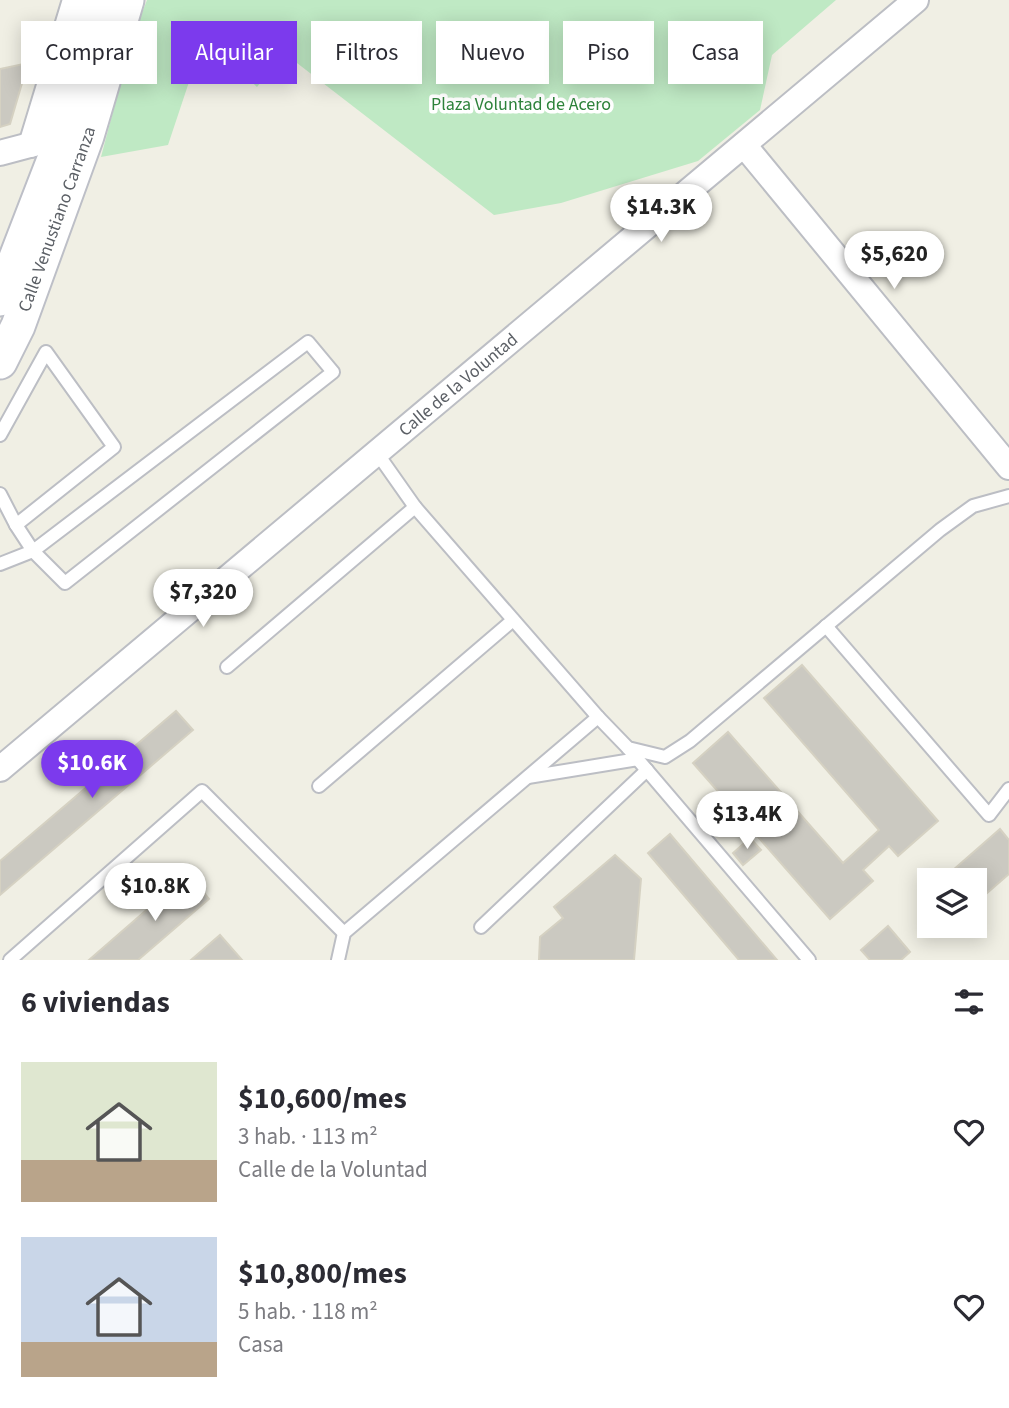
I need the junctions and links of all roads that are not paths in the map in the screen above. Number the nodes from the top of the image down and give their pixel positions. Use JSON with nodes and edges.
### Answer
{"nodes":[{"id":1,"x":75,"y":0,"type":"edge"},
{"id":2,"x":101,"y":0,"type":"edge"},
{"id":3,"x":127,"y":0,"type":"edge"},
{"id":4,"x":916,"y":0,"type":"edge"},
{"id":5,"x":60,"y":139,"type":"junction"},
{"id":6,"x":744,"y":145,"type":"junction"},
{"id":7,"x":0,"y":153,"type":"edge"},
{"id":8,"x":0,"y":299,"type":"edge"},
{"id":9,"x":0,"y":362,"type":"edge"},
{"id":10,"x":0,"y":435,"type":"edge"},
{"id":11,"x":377,"y":453,"type":"junction"},
{"id":12,"x":1009,"y":467,"type":"edge"},
{"id":13,"x":0,"y":494,"type":"edge"},
{"id":14,"x":1009,"y":496,"type":"edge"},
{"id":15,"x":415,"y":506,"type":"junction"},
{"id":16,"x":16,"y":525,"type":"junction"},
{"id":17,"x":33,"y":551,"type":"junction"},
{"id":18,"x":0,"y":564,"type":"edge"},
{"id":19,"x":513,"y":620,"type":"junction"},
{"id":20,"x":826,"y":626,"type":"junction"},
{"id":21,"x":227,"y":667,"type":"dead end"},
{"id":22,"x":598,"y":717,"type":"junction"},
{"id":23,"x":628,"y":748,"type":"junction"},
{"id":24,"x":638,"y":759,"type":"junction"},
{"id":25,"x":0,"y":769,"type":"edge"},
{"id":26,"x":647,"y":770,"type":"junction"},
{"id":27,"x":527,"y":777,"type":"junction"},
{"id":28,"x":319,"y":786,"type":"dead end"},
{"id":29,"x":1009,"y":789,"type":"edge"},
{"id":30,"x":481,"y":927,"type":"dead end"},
{"id":31,"x":344,"y":933,"type":"junction"},
{"id":32,"x":10,"y":960,"type":"edge"},
{"id":33,"x":338,"y":960,"type":"edge"},
{"id":34,"x":809,"y":960,"type":"edge"}],
"edges":[{"from":1,"to":5,"type":"street","name":"Calle Venustiano Carranza"},
{"from":2,"to":5,"type":"main road"},
{"from":3,"to":5,"type":"main road"},
{"from":4,"to":6,"type":"street","name":"Calle de la Voluntad"},
{"from":5,"to":7,"type":"street","name":"Calle Venustiano Carranza"},
{"from":5,"to":8,"type":"main road","name":"Calle Venustiano Carranza"},
{"from":5,"to":9,"type":"main road","name":"Calle Venustiano Carranza"},
{"from":6,"to":11,"type":"street","name":"Calle de la Voluntad"},
{"from":6,"to":12,"type":"street"},
{"from":10,"to":16,"type":"lane"},
{"from":11,"to":15,"type":"lane"},
{"from":11,"to":25,"type":"street","name":"Calle de la Voluntad"},
{"from":13,"to":16,"type":"lane"},
{"from":14,"to":20,"type":"lane"},
{"from":15,"to":19,"type":"lane"},
{"from":15,"to":21,"type":"lane"},
{"from":16,"to":17,"type":"lane"},
{"from":17,"to":17,"type":"lane"},
{"from":17,"to":18,"type":"lane"},
{"from":19,"to":22,"type":"lane"},
{"from":19,"to":28,"type":"lane"},
{"from":20,"to":23,"type":"lane"},
{"from":20,"to":29,"type":"lane"},
{"from":22,"to":23,"type":"lane"},
{"from":22,"to":27,"type":"lane"},
{"from":23,"to":24,"type":"lane"},
{"from":24,"to":26,"type":"lane"},
{"from":24,"to":27,"type":"lane"},
{"from":26,"to":30,"type":"lane"},
{"from":26,"to":34,"type":"lane"},
{"from":27,"to":31,"type":"lane"},
{"from":31,"to":32,"type":"lane"},
{"from":31,"to":33,"type":"lane"}]}
